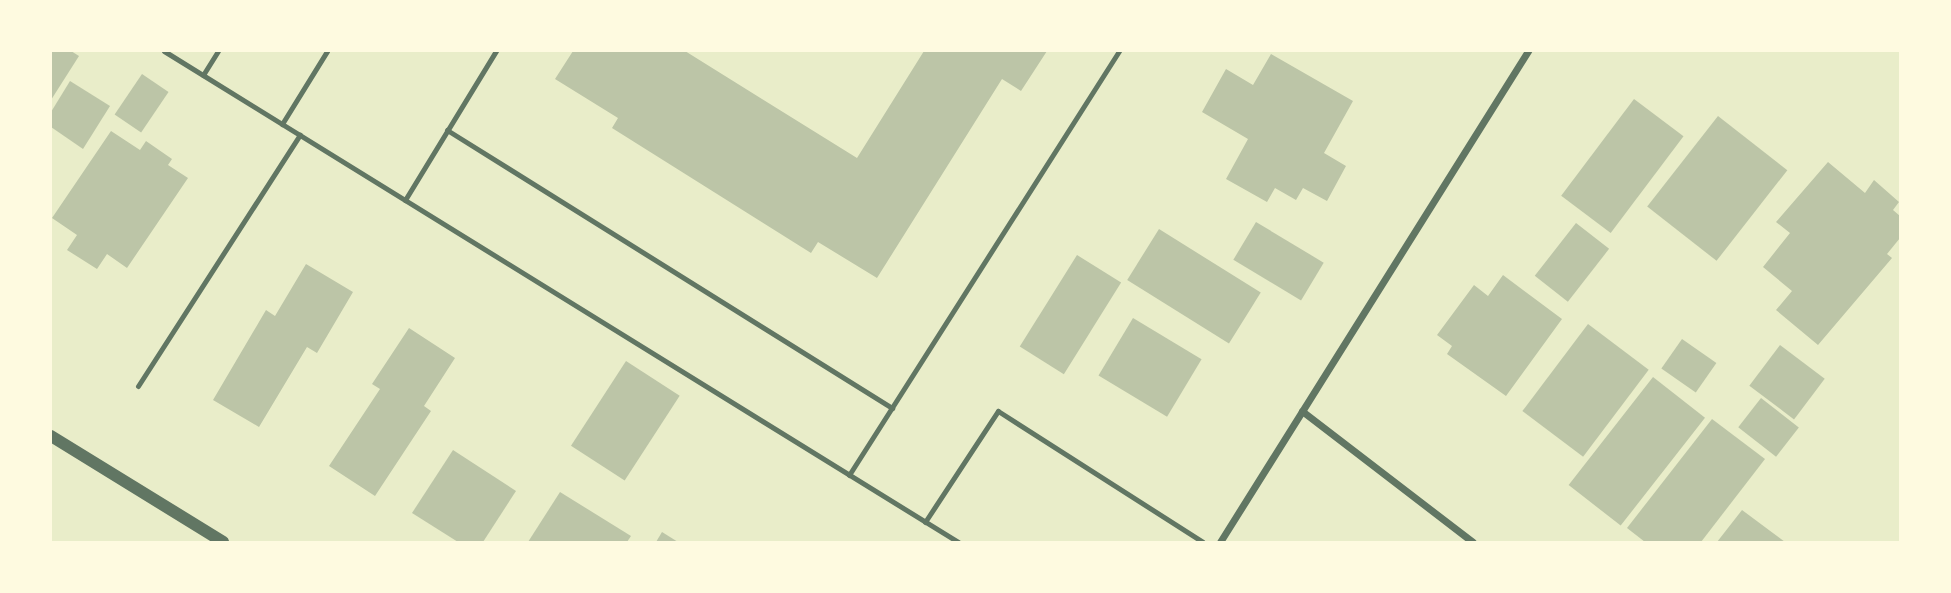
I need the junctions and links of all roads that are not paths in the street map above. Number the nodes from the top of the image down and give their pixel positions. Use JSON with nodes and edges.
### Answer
{"nodes":[{"id":1,"x":164,"y":51,"type":"edge"},
{"id":2,"x":218,"y":51,"type":"edge"},
{"id":3,"x":327,"y":51,"type":"edge"},
{"id":4,"x":496,"y":51,"type":"edge"},
{"id":5,"x":1119,"y":51,"type":"edge"},
{"id":6,"x":1528,"y":51,"type":"edge"},
{"id":7,"x":203,"y":75,"type":"junction"},
{"id":8,"x":282,"y":124,"type":"junction"},
{"id":9,"x":447,"y":130,"type":"junction"},
{"id":10,"x":300,"y":135,"type":"junction"},
{"id":11,"x":405,"y":200,"type":"junction"},
{"id":12,"x":138,"y":387,"type":"dead end"},
{"id":13,"x":892,"y":408,"type":"junction"},
{"id":14,"x":1302,"y":411,"type":"junction"},
{"id":15,"x":51,"y":436,"type":"edge"},
{"id":16,"x":849,"y":475,"type":"junction"},
{"id":17,"x":925,"y":522,"type":"junction"},
{"id":18,"x":223,"y":542,"type":"edge"},
{"id":19,"x":958,"y":542,"type":"edge"},
{"id":20,"x":1203,"y":542,"type":"edge"},
{"id":21,"x":1220,"y":542,"type":"edge"},
{"id":22,"x":1473,"y":542,"type":"edge"}],
"edges":[{"from":1,"to":7,"type":"lane"},
{"from":2,"to":7,"type":"lane"},
{"from":3,"to":8,"type":"lane"},
{"from":4,"to":9,"type":"lane"},
{"from":5,"to":13,"type":"lane"},
{"from":6,"to":14,"type":"street"},
{"from":7,"to":8,"type":"lane"},
{"from":8,"to":10,"type":"lane"},
{"from":9,"to":11,"type":"lane"},
{"from":9,"to":13,"type":"lane"},
{"from":10,"to":11,"type":"lane"},
{"from":10,"to":12,"type":"lane"},
{"from":11,"to":16,"type":"lane"},
{"from":13,"to":16,"type":"lane"},
{"from":14,"to":21,"type":"street"},
{"from":14,"to":22,"type":"street"},
{"from":15,"to":18,"type":"street"},
{"from":16,"to":17,"type":"lane"},
{"from":17,"to":19,"type":"lane"},
{"from":17,"to":20,"type":"lane"}]}
